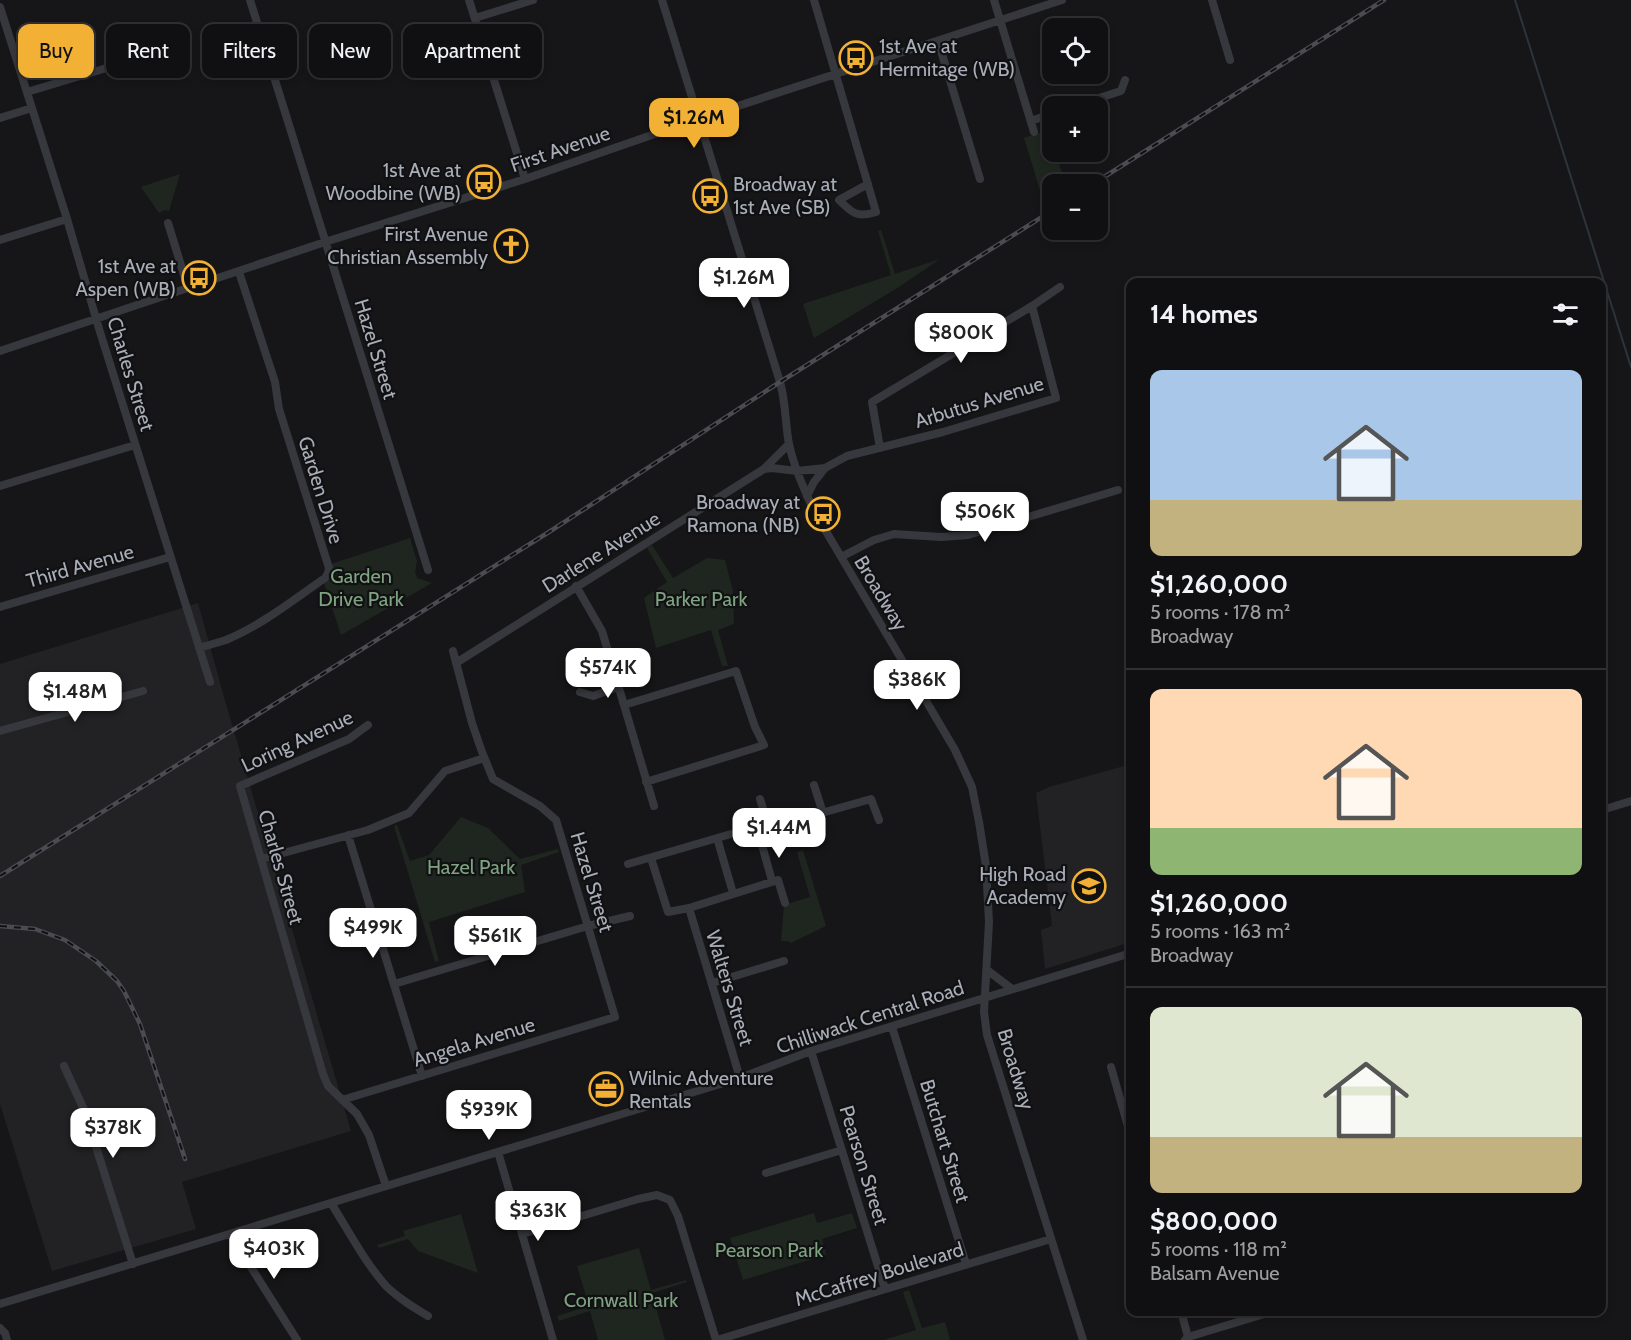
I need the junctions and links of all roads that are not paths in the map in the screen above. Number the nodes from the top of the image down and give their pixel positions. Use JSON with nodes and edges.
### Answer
{"nodes":[{"id":1,"x":250,"y":0,"type":"edge"},
{"id":2,"x":469,"y":0,"type":"edge"},
{"id":3,"x":533,"y":0,"type":"edge"},
{"id":4,"x":662,"y":0,"type":"edge"},
{"id":5,"x":814,"y":0,"type":"edge"},
{"id":6,"x":994,"y":0,"type":"edge"},
{"id":7,"x":1062,"y":0,"type":"edge"},
{"id":8,"x":1212,"y":0,"type":"edge"},
{"id":9,"x":0,"y":7,"type":"edge"},
{"id":10,"x":475,"y":18,"type":"junction"},
{"id":11,"x":1000,"y":21,"type":"junction"},
{"id":12,"x":938,"y":40,"type":"junction"},
{"id":13,"x":1230,"y":60,"type":"dead end"},
{"id":14,"x":106,"y":68,"type":"edge"},
{"id":15,"x":836,"y":74,"type":"junction"},
{"id":16,"x":1125,"y":80,"type":"dead end"},
{"id":17,"x":27,"y":92,"type":"junction"},
{"id":18,"x":1105,"y":96,"type":"edge"},
{"id":19,"x":32,"y":108,"type":"junction"},
{"id":20,"x":1042,"y":117,"type":"edge"},
{"id":21,"x":0,"y":118,"type":"edge"},
{"id":22,"x":698,"y":119,"type":"junction"},
{"id":23,"x":1031,"y":121,"type":"junction"},
{"id":24,"x":1034,"y":132,"type":"dead end"},
{"id":25,"x":525,"y":179,"type":"junction"},
{"id":26,"x":980,"y":179,"type":"dead end"},
{"id":27,"x":868,"y":184,"type":"junction"},
{"id":28,"x":67,"y":219,"type":"junction"},
{"id":29,"x":168,"y":223,"type":"dead end"},
{"id":30,"x":0,"y":240,"type":"edge"},
{"id":31,"x":325,"y":243,"type":"junction"},
{"id":32,"x":239,"y":272,"type":"junction"},
{"id":33,"x":1060,"y":287,"type":"dead end"},
{"id":34,"x":188,"y":288,"type":"junction"},
{"id":35,"x":1032,"y":306,"type":"junction"},
{"id":36,"x":96,"y":319,"type":"junction"},
{"id":37,"x":0,"y":351,"type":"edge"},
{"id":38,"x":135,"y":444,"type":"junction"},
{"id":39,"x":789,"y":444,"type":"junction"},
{"id":40,"x":880,"y":448,"type":"junction"},
{"id":41,"x":825,"y":468,"type":"junction"},
{"id":42,"x":764,"y":469,"type":"junction"},
{"id":43,"x":797,"y":471,"type":"junction"},
{"id":44,"x":0,"y":486,"type":"edge"},
{"id":45,"x":1118,"y":490,"type":"dead end"},
{"id":46,"x":807,"y":496,"type":"junction"},
{"id":47,"x":170,"y":556,"type":"junction"},
{"id":48,"x":841,"y":557,"type":"junction"},
{"id":49,"x":428,"y":570,"type":"dead end"},
{"id":50,"x":576,"y":586,"type":"junction"},
{"id":51,"x":0,"y":606,"type":"edge"},
{"id":52,"x":199,"y":648,"type":"junction"},
{"id":53,"x":453,"y":651,"type":"dead end"},
{"id":54,"x":456,"y":663,"type":"junction"},
{"id":55,"x":210,"y":682,"type":"dead end"},
{"id":56,"x":618,"y":687,"type":"junction"},
{"id":57,"x":143,"y":691,"type":"dead end"},
{"id":58,"x":580,"y":692,"type":"dead end"},
{"id":59,"x":624,"y":705,"type":"junction"},
{"id":60,"x":368,"y":726,"type":"dead end"},
{"id":61,"x":0,"y":731,"type":"edge"},
{"id":62,"x":484,"y":758,"type":"junction"},
{"id":63,"x":646,"y":782,"type":"junction"},
{"id":64,"x":814,"y":785,"type":"dead end"},
{"id":65,"x":240,"y":786,"type":"joint"},
{"id":66,"x":760,"y":799,"type":"dead end"},
{"id":67,"x":1631,"y":801,"type":"edge"},
{"id":68,"x":654,"y":806,"type":"dead end"},
{"id":69,"x":1606,"y":809,"type":"edge"},
{"id":70,"x":823,"y":813,"type":"junction"},
{"id":71,"x":879,"y":820,"type":"dead end"},
{"id":72,"x":770,"y":828,"type":"junction"},
{"id":73,"x":731,"y":834,"type":"dead end"},
{"id":74,"x":348,"y":835,"type":"junction"},
{"id":75,"x":717,"y":838,"type":"junction"},
{"id":76,"x":651,"y":858,"type":"junction"},
{"id":77,"x":261,"y":859,"type":"junction"},
{"id":78,"x":628,"y":864,"type":"dead end"},
{"id":79,"x":772,"y":881,"type":"junction"},
{"id":80,"x":733,"y":893,"type":"junction"},
{"id":81,"x":785,"y":903,"type":"dead end"},
{"id":82,"x":689,"y":908,"type":"junction"},
{"id":83,"x":630,"y":916,"type":"dead end"},
{"id":84,"x":588,"y":926,"type":"junction"},
{"id":85,"x":1126,"y":955,"type":"edge"},
{"id":86,"x":784,"y":961,"type":"dead end"},
{"id":87,"x":987,"y":970,"type":"junction"},
{"id":88,"x":711,"y":983,"type":"junction"},
{"id":89,"x":394,"y":984,"type":"junction"},
{"id":90,"x":1012,"y":989,"type":"junction"},
{"id":91,"x":985,"y":998,"type":"junction"},
{"id":92,"x":615,"y":1017,"type":"joint"},
{"id":93,"x":892,"y":1027,"type":"junction"},
{"id":94,"x":811,"y":1051,"type":"junction"},
{"id":95,"x":64,"y":1066,"type":"dead end"},
{"id":96,"x":1111,"y":1067,"type":"dead end"},
{"id":97,"x":422,"y":1076,"type":"junction"},
{"id":98,"x":740,"y":1078,"type":"junction"},
{"id":99,"x":342,"y":1100,"type":"junction"},
{"id":100,"x":1126,"y":1120,"type":"edge"},
{"id":101,"x":842,"y":1150,"type":"junction"},
{"id":102,"x":498,"y":1152,"type":"junction"},
{"id":103,"x":766,"y":1173,"type":"dead end"},
{"id":104,"x":386,"y":1186,"type":"junction"},
{"id":105,"x":331,"y":1203,"type":"junction"},
{"id":106,"x":230,"y":1234,"type":"junction"},
{"id":107,"x":522,"y":1234,"type":"junction"},
{"id":108,"x":1051,"y":1239,"type":"junction"},
{"id":109,"x":133,"y":1264,"type":"junction"},
{"id":110,"x":966,"y":1264,"type":"junction"},
{"id":111,"x":885,"y":1289,"type":"junction"},
{"id":112,"x":0,"y":1304,"type":"edge"},
{"id":113,"x":428,"y":1316,"type":"dead end"},
{"id":114,"x":1182,"y":1316,"type":"edge"},
{"id":115,"x":1258,"y":1316,"type":"edge"},
{"id":116,"x":0,"y":1328,"type":"edge"},
{"id":117,"x":1186,"y":1339,"type":"edge"},
{"id":118,"x":7,"y":1340,"type":"edge"},
{"id":119,"x":297,"y":1340,"type":"edge"},
{"id":120,"x":553,"y":1340,"type":"edge"},
{"id":121,"x":717,"y":1340,"type":"edge"},
{"id":122,"x":1083,"y":1340,"type":"edge"}],
"edges":[{"from":1,"to":31,"type":"street","name":"Hazel Street"},
{"from":2,"to":10,"type":"street"},
{"from":3,"to":10,"type":"street"},
{"from":4,"to":22,"type":"street","name":"Broadway"},
{"from":5,"to":15,"type":"street"},
{"from":6,"to":11,"type":"street"},
{"from":7,"to":11,"type":"street","name":"First Avenue"},
{"from":8,"to":13,"type":"street"},
{"from":9,"to":17,"type":"street","name":"Charles Street"},
{"from":10,"to":25,"type":"street"},
{"from":11,"to":12,"type":"street","name":"First Avenue"},
{"from":11,"to":23,"type":"street"},
{"from":12,"to":15,"type":"street","name":"First Avenue"},
{"from":12,"to":26,"type":"street"},
{"from":14,"to":17,"type":"street"},
{"from":15,"to":22,"type":"street","name":"First Avenue"},
{"from":15,"to":27,"type":"street"},
{"from":16,"to":18,"type":"street"},
{"from":17,"to":19,"type":"street","name":"Charles Street"},
{"from":19,"to":21,"type":"street"},
{"from":19,"to":28,"type":"street","name":"Charles Street"},
{"from":20,"to":23,"type":"street"},
{"from":22,"to":25,"type":"street","name":"First Avenue"},
{"from":22,"to":39,"type":"street","name":"Broadway"},
{"from":23,"to":24,"type":"street"},
{"from":25,"to":31,"type":"street","name":"First Avenue"},
{"from":27,"to":27,"type":"street"},
{"from":28,"to":30,"type":"street"},
{"from":28,"to":36,"type":"street","name":"Charles Street"},
{"from":29,"to":34,"type":"street"},
{"from":31,"to":32,"type":"street","name":"First Avenue"},
{"from":31,"to":49,"type":"street","name":"Hazel Street"},
{"from":32,"to":34,"type":"street","name":"First Avenue"},
{"from":32,"to":52,"type":"street","name":"Garden Drive"},
{"from":33,"to":35,"type":"street"},
{"from":34,"to":36,"type":"street","name":"First Avenue"},
{"from":35,"to":40,"type":"street"},
{"from":35,"to":40,"type":"street","name":"Arbutus Avenue"},
{"from":36,"to":37,"type":"street","name":"First Avenue"},
{"from":36,"to":38,"type":"street","name":"Charles Street"},
{"from":38,"to":44,"type":"street"},
{"from":38,"to":47,"type":"street","name":"Charles Street"},
{"from":39,"to":42,"type":"street","name":"Darlene Avenue"},
{"from":39,"to":43,"type":"street","name":"Broadway"},
{"from":40,"to":41,"type":"street","name":"Arbutus Avenue"},
{"from":41,"to":43,"type":"street","name":"Arbutus Avenue"},
{"from":41,"to":46,"type":"street"},
{"from":42,"to":43,"type":"street"},
{"from":42,"to":50,"type":"street","name":"Darlene Avenue"},
{"from":43,"to":46,"type":"street","name":"Broadway"},
{"from":45,"to":48,"type":"street"},
{"from":46,"to":48,"type":"street","name":"Broadway"},
{"from":47,"to":51,"type":"street","name":"Third Avenue"},
{"from":47,"to":52,"type":"street","name":"Charles Street"},
{"from":48,"to":87,"type":"street","name":"Broadway"},
{"from":50,"to":54,"type":"street","name":"Darlene Avenue"},
{"from":50,"to":56,"type":"street"},
{"from":52,"to":55,"type":"street","name":"Charles Street"},
{"from":53,"to":54,"type":"street","name":"Hazel Street"},
{"from":54,"to":62,"type":"street","name":"Hazel Street"},
{"from":56,"to":58,"type":"street"},
{"from":56,"to":59,"type":"street"},
{"from":57,"to":61,"type":"street"},
{"from":59,"to":63,"type":"street"},
{"from":59,"to":63,"type":"street"},
{"from":60,"to":65,"type":"street","name":"Loring Avenue"},
{"from":62,"to":74,"type":"street"},
{"from":62,"to":84,"type":"street","name":"Hazel Street"},
{"from":63,"to":68,"type":"street"},
{"from":64,"to":70,"type":"street"},
{"from":65,"to":77,"type":"street","name":"Charles Street"},
{"from":66,"to":72,"type":"street"},
{"from":67,"to":69,"type":"street"},
{"from":70,"to":71,"type":"street"},
{"from":70,"to":72,"type":"street"},
{"from":72,"to":79,"type":"street"},
{"from":73,"to":75,"type":"street"},
{"from":74,"to":77,"type":"street"},
{"from":74,"to":89,"type":"street"},
{"from":75,"to":76,"type":"street"},
{"from":75,"to":80,"type":"street"},
{"from":76,"to":78,"type":"street"},
{"from":76,"to":82,"type":"street","name":"Walters Street"},
{"from":77,"to":99,"type":"street","name":"Charles Street"},
{"from":79,"to":80,"type":"street","name":"Walters Street"},
{"from":79,"to":81,"type":"street"},
{"from":80,"to":82,"type":"street","name":"Walters Street"},
{"from":82,"to":88,"type":"street","name":"Walters Street"},
{"from":83,"to":84,"type":"street"},
{"from":84,"to":89,"type":"street"},
{"from":84,"to":92,"type":"street","name":"Hazel Street"},
{"from":85,"to":90,"type":"street","name":"Chilliwack Central Road"},
{"from":86,"to":88,"type":"street"},
{"from":87,"to":90,"type":"street"},
{"from":87,"to":91,"type":"street","name":"Broadway"},
{"from":88,"to":98,"type":"street","name":"Walters Street"},
{"from":89,"to":97,"type":"street"},
{"from":90,"to":91,"type":"street","name":"Chilliwack Central Road"},
{"from":91,"to":93,"type":"street","name":"Chilliwack Central Road"},
{"from":91,"to":108,"type":"street","name":"Broadway"},
{"from":92,"to":97,"type":"street","name":"Angela Avenue"},
{"from":93,"to":94,"type":"street","name":"Chilliwack Central Road"},
{"from":93,"to":110,"type":"street","name":"Butchart Street"},
{"from":94,"to":98,"type":"street","name":"Chilliwack Central Road"},
{"from":94,"to":101,"type":"street","name":"Pearson Street"},
{"from":95,"to":109,"type":"street"},
{"from":96,"to":100,"type":"street"},
{"from":97,"to":99,"type":"street","name":"Angela Avenue"},
{"from":98,"to":102,"type":"street","name":"Chilliwack Central Road"},
{"from":99,"to":104,"type":"street","name":"Charles Street"},
{"from":101,"to":103,"type":"street"},
{"from":101,"to":111,"type":"street","name":"Pearson Street"},
{"from":102,"to":104,"type":"street","name":"Chilliwack Central Road"},
{"from":102,"to":107,"type":"street"},
{"from":104,"to":105,"type":"street","name":"Chilliwack Central Road"},
{"from":105,"to":106,"type":"street","name":"Chilliwack Central Road"},
{"from":105,"to":113,"type":"street"},
{"from":106,"to":109,"type":"street","name":"Chilliwack Central Road"},
{"from":106,"to":119,"type":"street"},
{"from":107,"to":120,"type":"street"},
{"from":107,"to":121,"type":"street"},
{"from":108,"to":110,"type":"street","name":"McCaffrey Boulevard"},
{"from":108,"to":122,"type":"street","name":"Broadway"},
{"from":109,"to":112,"type":"street","name":"Chilliwack Central Road"},
{"from":110,"to":111,"type":"street","name":"McCaffrey Boulevard"},
{"from":111,"to":121,"type":"street","name":"McCaffrey Boulevard"},
{"from":114,"to":117,"type":"street"},
{"from":115,"to":117,"type":"street"},
{"from":116,"to":118,"type":"street"}]}
